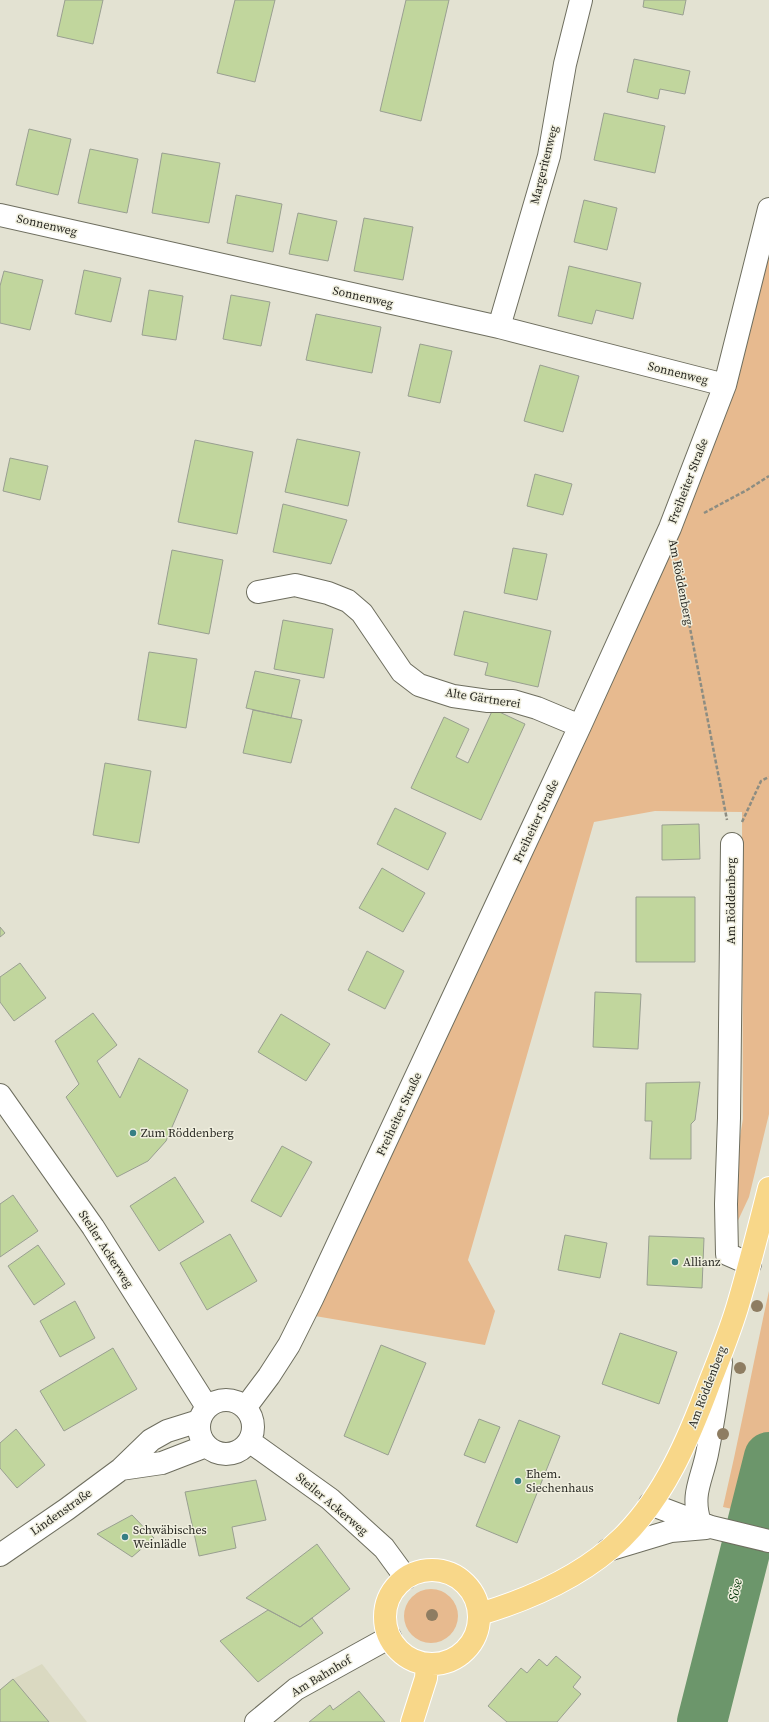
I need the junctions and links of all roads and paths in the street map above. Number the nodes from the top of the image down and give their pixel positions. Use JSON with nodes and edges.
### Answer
{"nodes":[{"id":1,"x":581,"y":0,"type":"edge"},
{"id":2,"x":769,"y":209,"type":"edge"},
{"id":3,"x":0,"y":215,"type":"edge"},
{"id":4,"x":499,"y":327,"type":"junction"},
{"id":5,"x":725,"y":384,"type":"junction"},
{"id":6,"x":769,"y":476,"type":"edge"},
{"id":7,"x":700,"y":516,"type":"dead end"},
{"id":8,"x":678,"y":567,"type":"dead end"},
{"id":9,"x":258,"y":592,"type":"dead end"},
{"id":10,"x":580,"y":726,"type":"junction"},
{"id":11,"x":769,"y":777,"type":"edge"},
{"id":12,"x":741,"y":824,"type":"dead end"},
{"id":13,"x":732,"y":844,"type":"joint"},
{"id":14,"x":0,"y":1095,"type":"edge"},
{"id":15,"x":769,"y":1188,"type":"edge"},
{"id":16,"x":750,"y":1264,"type":"junction"},
{"id":17,"x":722,"y":1351,"type":"junction"},
{"id":18,"x":245,"y":1408,"type":"junction"},
{"id":19,"x":203,"y":1414,"type":"junction"},
{"id":20,"x":249,"y":1441,"type":"junction"},
{"id":21,"x":206,"y":1446,"type":"junction"},
{"id":22,"x":121,"y":1469,"type":"junction"},
{"id":23,"x":650,"y":1504,"type":"junction"},
{"id":24,"x":706,"y":1525,"type":"junction"},
{"id":25,"x":769,"y":1540,"type":"edge"},
{"id":26,"x":608,"y":1550,"type":"junction"},
{"id":27,"x":0,"y":1555,"type":"edge"},
{"id":28,"x":406,"y":1578,"type":"junction"},
{"id":29,"x":480,"y":1614,"type":"junction"},
{"id":30,"x":390,"y":1637,"type":"junction"},
{"id":31,"x":428,"y":1664,"type":"junction"},
{"id":32,"x":256,"y":1722,"type":"edge"},
{"id":33,"x":412,"y":1722,"type":"edge"}],
"edges":[{"from":1,"to":4,"type":"street","name":"Margeritenweg"},
{"from":2,"to":5,"type":"street","name":"Freiheiter Straße"},
{"from":3,"to":4,"type":"street","name":"Sonnenweg"},
{"from":4,"to":5,"type":"street","name":"Sonnenweg"},
{"from":5,"to":10,"type":"street","name":"Freiheiter Straße"},
{"from":6,"to":7,"type":"path"},
{"from":8,"to":13,"type":"path","name":"Am Röddenberg"},
{"from":9,"to":10,"type":"street","name":"Alte Gärtnerei"},
{"from":10,"to":18,"type":"street","name":"Freiheiter Straße"},
{"from":11,"to":12,"type":"path"},
{"from":13,"to":16,"type":"street","name":"Am Röddenberg"},
{"from":14,"to":19,"type":"street","name":"Steiler Ackerweg"},
{"from":15,"to":16,"type":"main road","name":"Am Röddenberg"},
{"from":16,"to":17,"type":"main road","name":"Am Röddenberg"},
{"from":17,"to":23,"type":"main road","name":"Am Röddenberg"},
{"from":17,"to":24,"type":"street"},
{"from":18,"to":19,"type":"street"},
{"from":18,"to":20,"type":"street"},
{"from":19,"to":21,"type":"street","name":"Steiler Ackerweg"},
{"from":19,"to":22,"type":"street","name":"Lindenstraße"},
{"from":20,"to":21,"type":"street"},
{"from":20,"to":28,"type":"street","name":"Steiler Ackerweg"},
{"from":21,"to":22,"type":"street","name":"Lindenstraße"},
{"from":22,"to":27,"type":"street","name":"Lindenstraße"},
{"from":23,"to":24,"type":"street"},
{"from":23,"to":26,"type":"main road","name":"Am Röddenberg"},
{"from":24,"to":25,"type":"street"},
{"from":24,"to":26,"type":"street"},
{"from":26,"to":29,"type":"main road"},
{"from":28,"to":29,"type":"main road"},
{"from":28,"to":30,"type":"main road"},
{"from":29,"to":31,"type":"main road"},
{"from":30,"to":31,"type":"main road"},
{"from":30,"to":32,"type":"street","name":"Am Bahnhof"},
{"from":31,"to":33,"type":"main road"}]}
